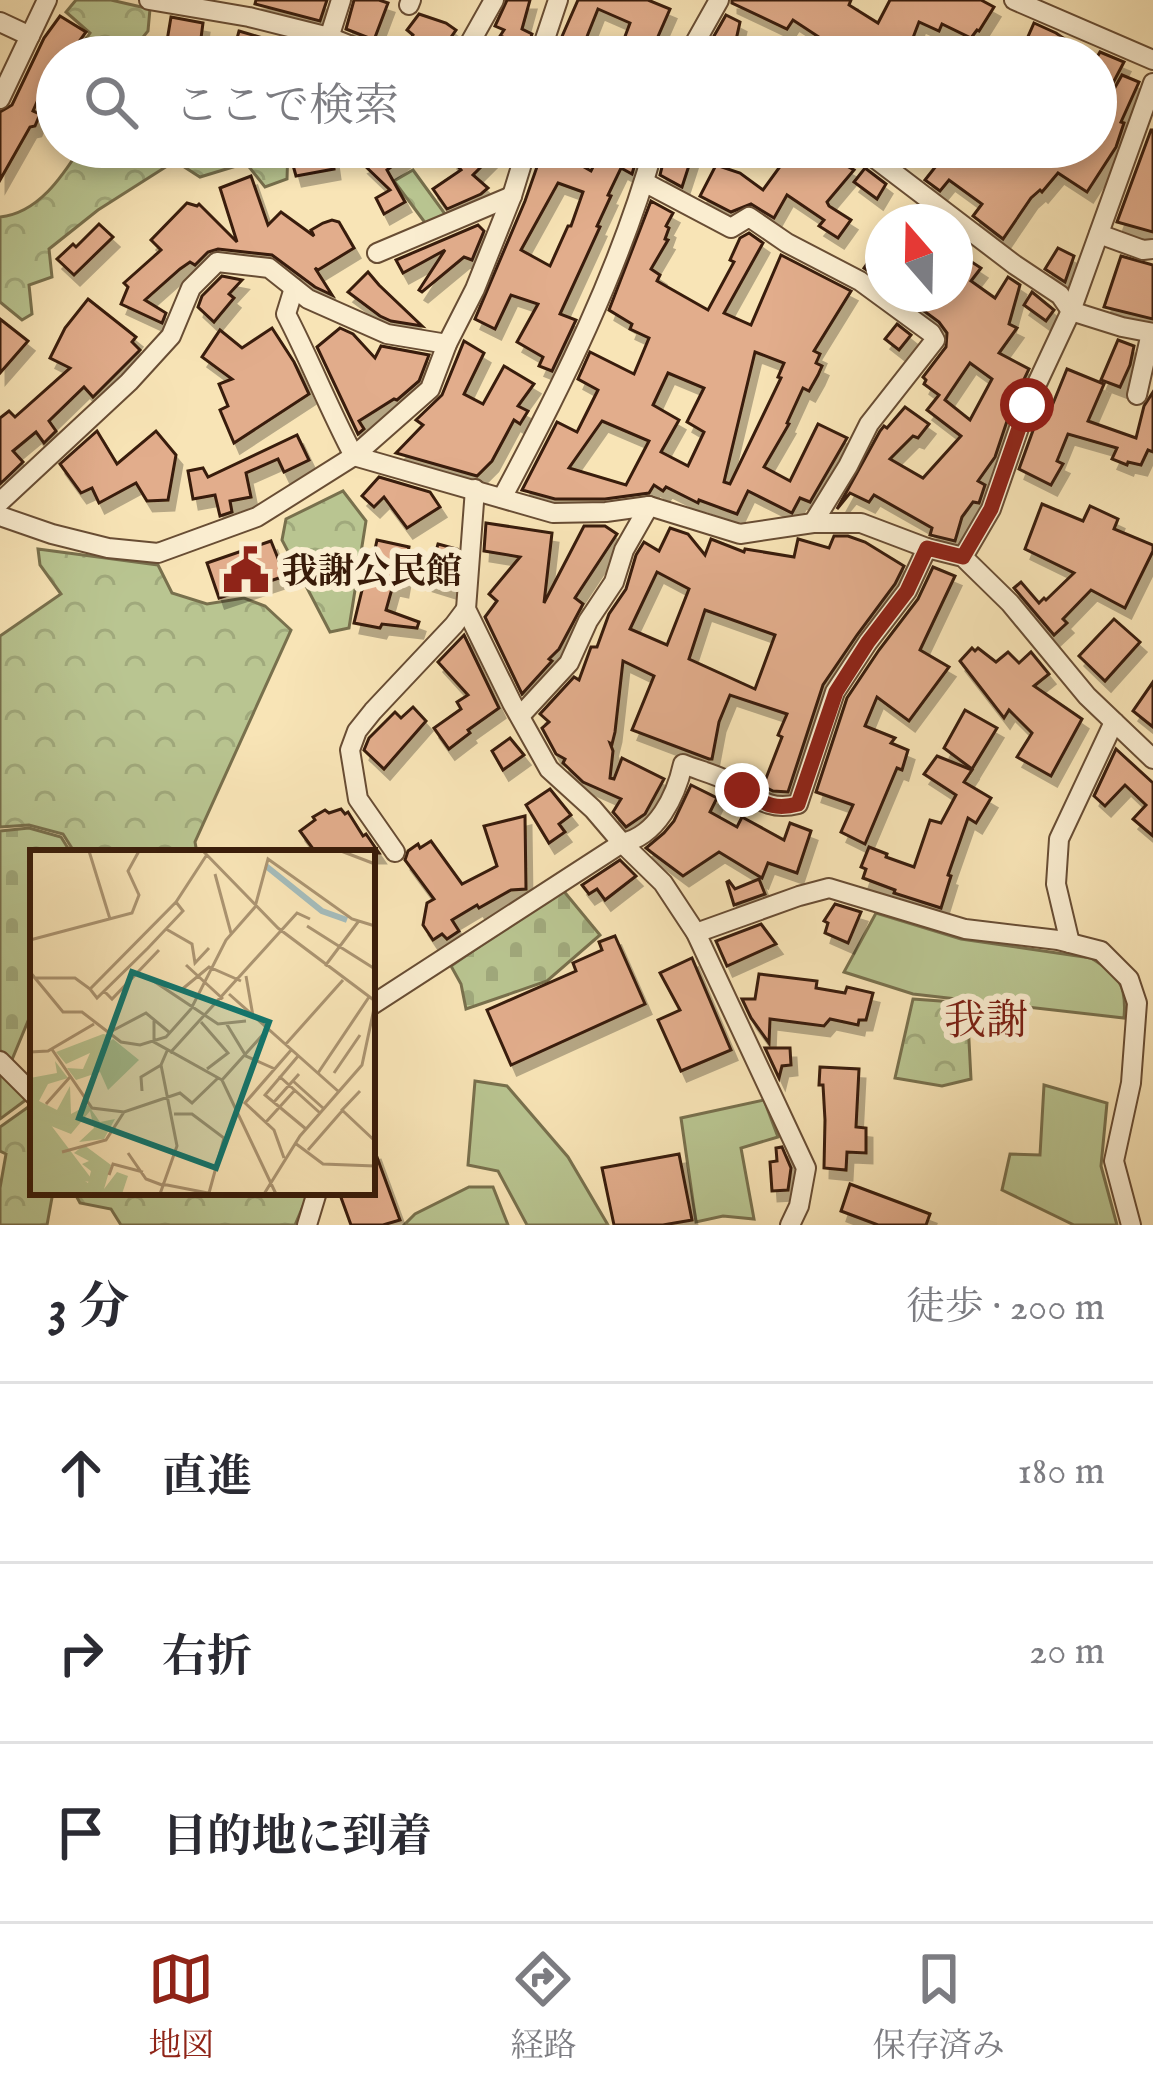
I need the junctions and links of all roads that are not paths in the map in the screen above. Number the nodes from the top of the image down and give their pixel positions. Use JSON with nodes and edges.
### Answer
{"nodes":[{"id":1,"x":47,"y":0,"type":"edge"},
{"id":2,"x":149,"y":0,"type":"edge"},
{"id":3,"x":341,"y":0,"type":"edge"},
{"id":4,"x":494,"y":0,"type":"edge"},
{"id":5,"x":558,"y":0,"type":"edge"},
{"id":6,"x":719,"y":0,"type":"edge"},
{"id":7,"x":1020,"y":1,"type":"edge"},
{"id":8,"x":0,"y":22,"type":"edge"},
{"id":9,"x":30,"y":36,"type":"junction"},
{"id":10,"x":324,"y":36,"type":"edge"},
{"id":11,"x":328,"y":36,"type":"edge"},
{"id":12,"x":474,"y":36,"type":"edge"},
{"id":13,"x":546,"y":36,"type":"edge"},
{"id":14,"x":698,"y":36,"type":"edge"},
{"id":15,"x":1099,"y":36,"type":"edge"},
{"id":16,"x":1117,"y":44,"type":"edge"},
{"id":17,"x":1153,"y":60,"type":"edge"},
{"id":18,"x":1153,"y":83,"type":"edge"},
{"id":19,"x":0,"y":99,"type":"edge"},
{"id":20,"x":521,"y":168,"type":"edge"},
{"id":21,"x":648,"y":168,"type":"edge"},
{"id":22,"x":887,"y":168,"type":"edge"},
{"id":23,"x":644,"y":182,"type":"junction"},
{"id":24,"x":512,"y":196,"type":"junction"},
{"id":25,"x":1099,"y":234,"type":"junction"},
{"id":26,"x":1153,"y":249,"type":"edge"},
{"id":27,"x":377,"y":253,"type":"dead end"},
{"id":28,"x":294,"y":288,"type":"junction"},
{"id":29,"x":1071,"y":311,"type":"junction"},
{"id":30,"x":1152,"y":333,"type":"edge"},
{"id":31,"x":447,"y":344,"type":"junction"},
{"id":32,"x":1137,"y":394,"type":"dead end"},
{"id":33,"x":354,"y":456,"type":"junction"},
{"id":34,"x":475,"y":489,"type":"junction"},
{"id":35,"x":502,"y":498,"type":"junction"},
{"id":36,"x":0,"y":502,"type":"edge"},
{"id":37,"x":649,"y":506,"type":"junction"},
{"id":38,"x":0,"y":517,"type":"edge"},
{"id":39,"x":813,"y":523,"type":"junction"},
{"id":40,"x":927,"y":548,"type":"junction"},
{"id":41,"x":963,"y":557,"type":"junction"},
{"id":42,"x":466,"y":609,"type":"junction"},
{"id":43,"x":520,"y":716,"type":"junction"},
{"id":44,"x":1114,"y":722,"type":"junction"},
{"id":45,"x":1153,"y":759,"type":"edge"},
{"id":46,"x":622,"y":843,"type":"junction"},
{"id":47,"x":395,"y":852,"type":"dead end"},
{"id":48,"x":696,"y":933,"type":"junction"},
{"id":49,"x":1070,"y":943,"type":"junction"},
{"id":50,"x":375,"y":1002,"type":"edge"},
{"id":51,"x":0,"y":1061,"type":"edge"},
{"id":52,"x":30,"y":1091,"type":"edge"},
{"id":53,"x":316,"y":1195,"type":"edge"},
{"id":54,"x":307,"y":1225,"type":"edge"},
{"id":55,"x":790,"y":1225,"type":"edge"},
{"id":56,"x":1132,"y":1225,"type":"edge"}],
"edges":[{"from":1,"to":9,"type":"street"},
{"from":2,"to":10,"type":"street"},
{"from":3,"to":11,"type":"street"},
{"from":4,"to":12,"type":"street"},
{"from":5,"to":13,"type":"street"},
{"from":6,"to":14,"type":"street"},
{"from":7,"to":15,"type":"street"},
{"from":8,"to":9,"type":"street"},
{"from":9,"to":19,"type":"street"},
{"from":16,"to":17,"type":"street"},
{"from":18,"to":25,"type":"street"},
{"from":20,"to":24,"type":"street"},
{"from":21,"to":23,"type":"street"},
{"from":22,"to":29,"type":"street"},
{"from":23,"to":35,"type":"street"},
{"from":23,"to":39,"type":"street"},
{"from":24,"to":27,"type":"street"},
{"from":24,"to":31,"type":"street"},
{"from":25,"to":26,"type":"street"},
{"from":25,"to":29,"type":"street"},
{"from":28,"to":31,"type":"street"},
{"from":28,"to":33,"type":"street"},
{"from":28,"to":36,"type":"street"},
{"from":29,"to":30,"type":"street"},
{"from":29,"to":41,"type":"street"},
{"from":30,"to":32,"type":"street"},
{"from":31,"to":33,"type":"street"},
{"from":33,"to":34,"type":"street"},
{"from":33,"to":38,"type":"street"},
{"from":34,"to":35,"type":"street"},
{"from":34,"to":42,"type":"street"},
{"from":35,"to":37,"type":"street"},
{"from":37,"to":39,"type":"street"},
{"from":37,"to":43,"type":"street"},
{"from":39,"to":40,"type":"street"},
{"from":40,"to":41,"type":"street"},
{"from":40,"to":46,"type":"street"},
{"from":41,"to":44,"type":"street"},
{"from":42,"to":43,"type":"street"},
{"from":42,"to":47,"type":"street"},
{"from":43,"to":46,"type":"street"},
{"from":44,"to":45,"type":"street"},
{"from":44,"to":49,"type":"street"},
{"from":46,"to":48,"type":"street"},
{"from":46,"to":50,"type":"street"},
{"from":48,"to":49,"type":"street"},
{"from":48,"to":55,"type":"street"},
{"from":49,"to":56,"type":"street"},
{"from":51,"to":52,"type":"street"},
{"from":53,"to":54,"type":"street"}]}
